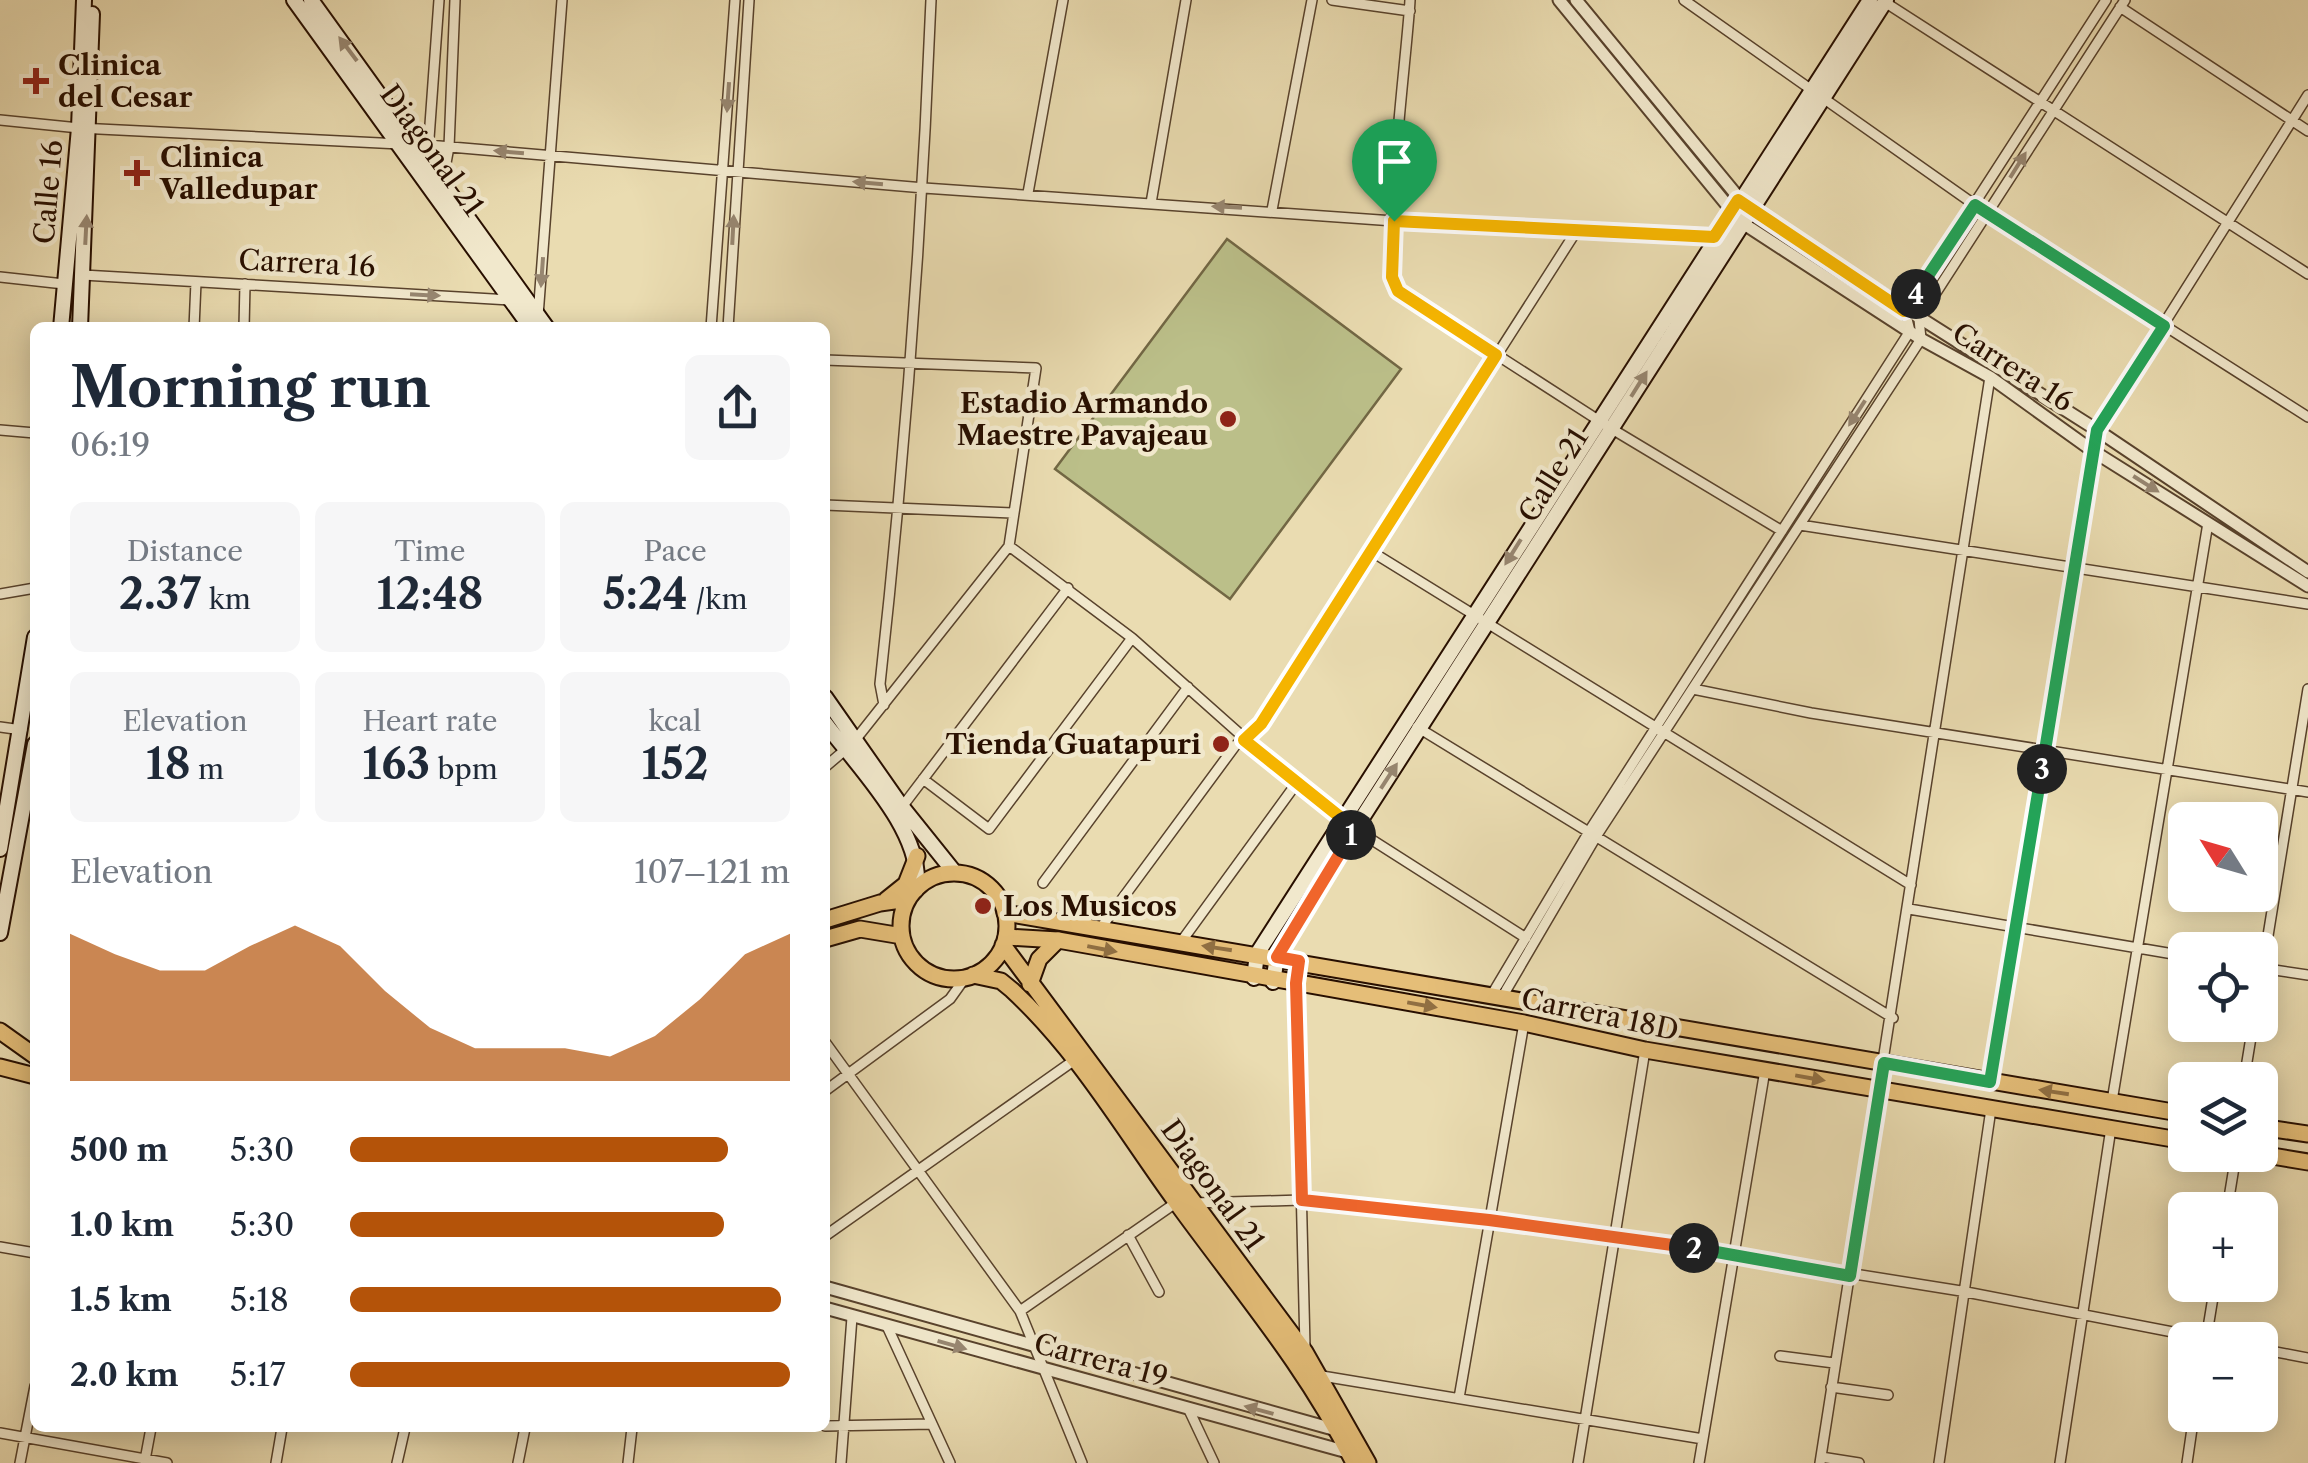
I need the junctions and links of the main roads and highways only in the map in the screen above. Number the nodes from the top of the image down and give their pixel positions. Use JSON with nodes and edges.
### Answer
{"nodes":[{"id":1,"x":84,"y":0,"type":"edge"},
{"id":2,"x":92,"y":0,"type":"edge"},
{"id":3,"x":294,"y":0,"type":"edge"},
{"id":4,"x":311,"y":0,"type":"edge"},
{"id":5,"x":1880,"y":1,"type":"edge"},
{"id":6,"x":84,"y":129,"type":"junction"},
{"id":7,"x":1740,"y":211,"type":"junction"},
{"id":8,"x":61,"y":322,"type":"edge"},
{"id":9,"x":80,"y":322,"type":"edge"},
{"id":10,"x":535,"y":322,"type":"edge"},
{"id":11,"x":537,"y":322,"type":"edge"},
{"id":12,"x":30,"y":673,"type":"edge"},
{"id":13,"x":830,"y":706,"type":"edge"},
{"id":14,"x":830,"y":726,"type":"edge"},
{"id":15,"x":851,"y":744,"type":"junction"},
{"id":16,"x":30,"y":771,"type":"edge"},
{"id":17,"x":1349,"y":824,"type":"junction"},
{"id":18,"x":0,"y":849,"type":"edge"},
{"id":19,"x":917,"y":856,"type":"junction"},
{"id":20,"x":955,"y":873,"type":"junction"},
{"id":21,"x":912,"y":895,"type":"junction"},
{"id":22,"x":880,"y":903,"type":"junction"},
{"id":23,"x":1006,"y":913,"type":"junction"},
{"id":24,"x":830,"y":918,"type":"edge"},
{"id":25,"x":0,"y":933,"type":"edge"},
{"id":26,"x":902,"y":936,"type":"junction"},
{"id":27,"x":830,"y":937,"type":"edge"},
{"id":28,"x":1058,"y":940,"type":"junction"},
{"id":29,"x":1004,"y":941,"type":"junction"},
{"id":30,"x":1257,"y":954,"type":"junction"},
{"id":31,"x":1277,"y":957,"type":"junction"},
{"id":32,"x":969,"y":976,"type":"junction"},
{"id":33,"x":1254,"y":978,"type":"junction"},
{"id":34,"x":1274,"y":982,"type":"junction"},
{"id":35,"x":1030,"y":984,"type":"junction"},
{"id":36,"x":0,"y":1031,"type":"edge"},
{"id":37,"x":30,"y":1052,"type":"edge"},
{"id":38,"x":0,"y":1054,"type":"edge"},
{"id":39,"x":0,"y":1067,"type":"edge"},
{"id":40,"x":30,"y":1075,"type":"edge"},
{"id":41,"x":2168,"y":1111,"type":"edge"},
{"id":42,"x":2278,"y":1130,"type":"edge"},
{"id":43,"x":2308,"y":1134,"type":"edge"},
{"id":44,"x":2168,"y":1138,"type":"edge"},
{"id":45,"x":2278,"y":1157,"type":"edge"},
{"id":46,"x":2308,"y":1162,"type":"edge"},
{"id":47,"x":1305,"y":1318,"type":"road end"},
{"id":48,"x":1286,"y":1326,"type":"junction"},
{"id":49,"x":1315,"y":1378,"type":"junction"},
{"id":50,"x":1359,"y":1458,"type":"edge"}],
"edges":[{"from":1,"to":6,"type":"main road","name":"Calle 16"},
{"from":2,"to":6,"type":"main road","name":"Calle 16"},
{"from":3,"to":10,"type":"main road","name":"Diagonal 21"},
{"from":11,"to":4,"type":"main road","name":"Diagonal 21","one_way":true},
{"from":5,"to":7,"type":"main road","name":"Calle 21"},
{"from":6,"to":8,"type":"main road","name":"Calle 16"},
{"from":9,"to":6,"type":"main road","name":"Calle 16","one_way":true},
{"from":17,"to":7,"type":"main road","name":"Calle 21","one_way":true},
{"from":7,"to":17,"type":"main road","name":"Calle 21","one_way":true},
{"from":12,"to":18,"type":"main road"},
{"from":13,"to":15,"type":"main road"},
{"from":14,"to":15,"type":"main road"},
{"from":15,"to":19,"type":"main road"},
{"from":15,"to":20,"type":"main road"},
{"from":16,"to":25,"type":"main road"},
{"from":17,"to":30,"type":"main road","name":"Calle 21"},
{"from":17,"to":31,"type":"main road","name":"Calle 21"},
{"from":19,"to":21,"type":"main road"},
{"from":19,"to":22,"type":"main road"},
{"from":20,"to":21,"type":"main road"},
{"from":20,"to":23,"type":"main road"},
{"from":21,"to":22,"type":"main road"},
{"from":21,"to":26,"type":"main road"},
{"from":22,"to":24,"type":"main road"},
{"from":23,"to":29,"type":"main road"},
{"from":30,"to":23,"type":"main road","name":"Carrera 18D","one_way":true},
{"from":26,"to":27,"type":"main road"},
{"from":26,"to":32,"type":"main road"},
{"from":28,"to":29,"type":"main road","name":"Carrera 18D"},
{"from":28,"to":33,"type":"main road","name":"Carrera 18D","one_way":true},
{"from":28,"to":35,"type":"main road"},
{"from":29,"to":32,"type":"main road"},
{"from":29,"to":35,"type":"main road","name":"Diagonal 21"},
{"from":30,"to":31,"type":"main road","name":"Carrera 18D"},
{"from":30,"to":33,"type":"main road","name":"Calle 21"},
{"from":31,"to":34,"type":"main road","name":"Calle 21"},
{"from":41,"to":31,"type":"main road","name":"Carrera 18D","one_way":true},
{"from":32,"to":49,"type":"main road","name":"Diagonal 21"},
{"from":33,"to":34,"type":"main road","name":"Carrera 18D"},
{"from":34,"to":44,"type":"main road","name":"Carrera 18D","one_way":true},
{"from":35,"to":48,"type":"main road","name":"Diagonal 21"},
{"from":36,"to":37,"type":"main road"},
{"from":36,"to":38,"type":"main road"},
{"from":39,"to":40,"type":"main road"},
{"from":42,"to":43,"type":"main road"},
{"from":45,"to":46,"type":"main road"},
{"from":47,"to":48,"type":"main road"},
{"from":48,"to":49,"type":"main road","name":"Diagonal 21"},
{"from":49,"to":50,"type":"main road","name":"Diagonal 21"},
{"from":49,"to":50,"type":"main road","name":"Diagonal 21"}]}
